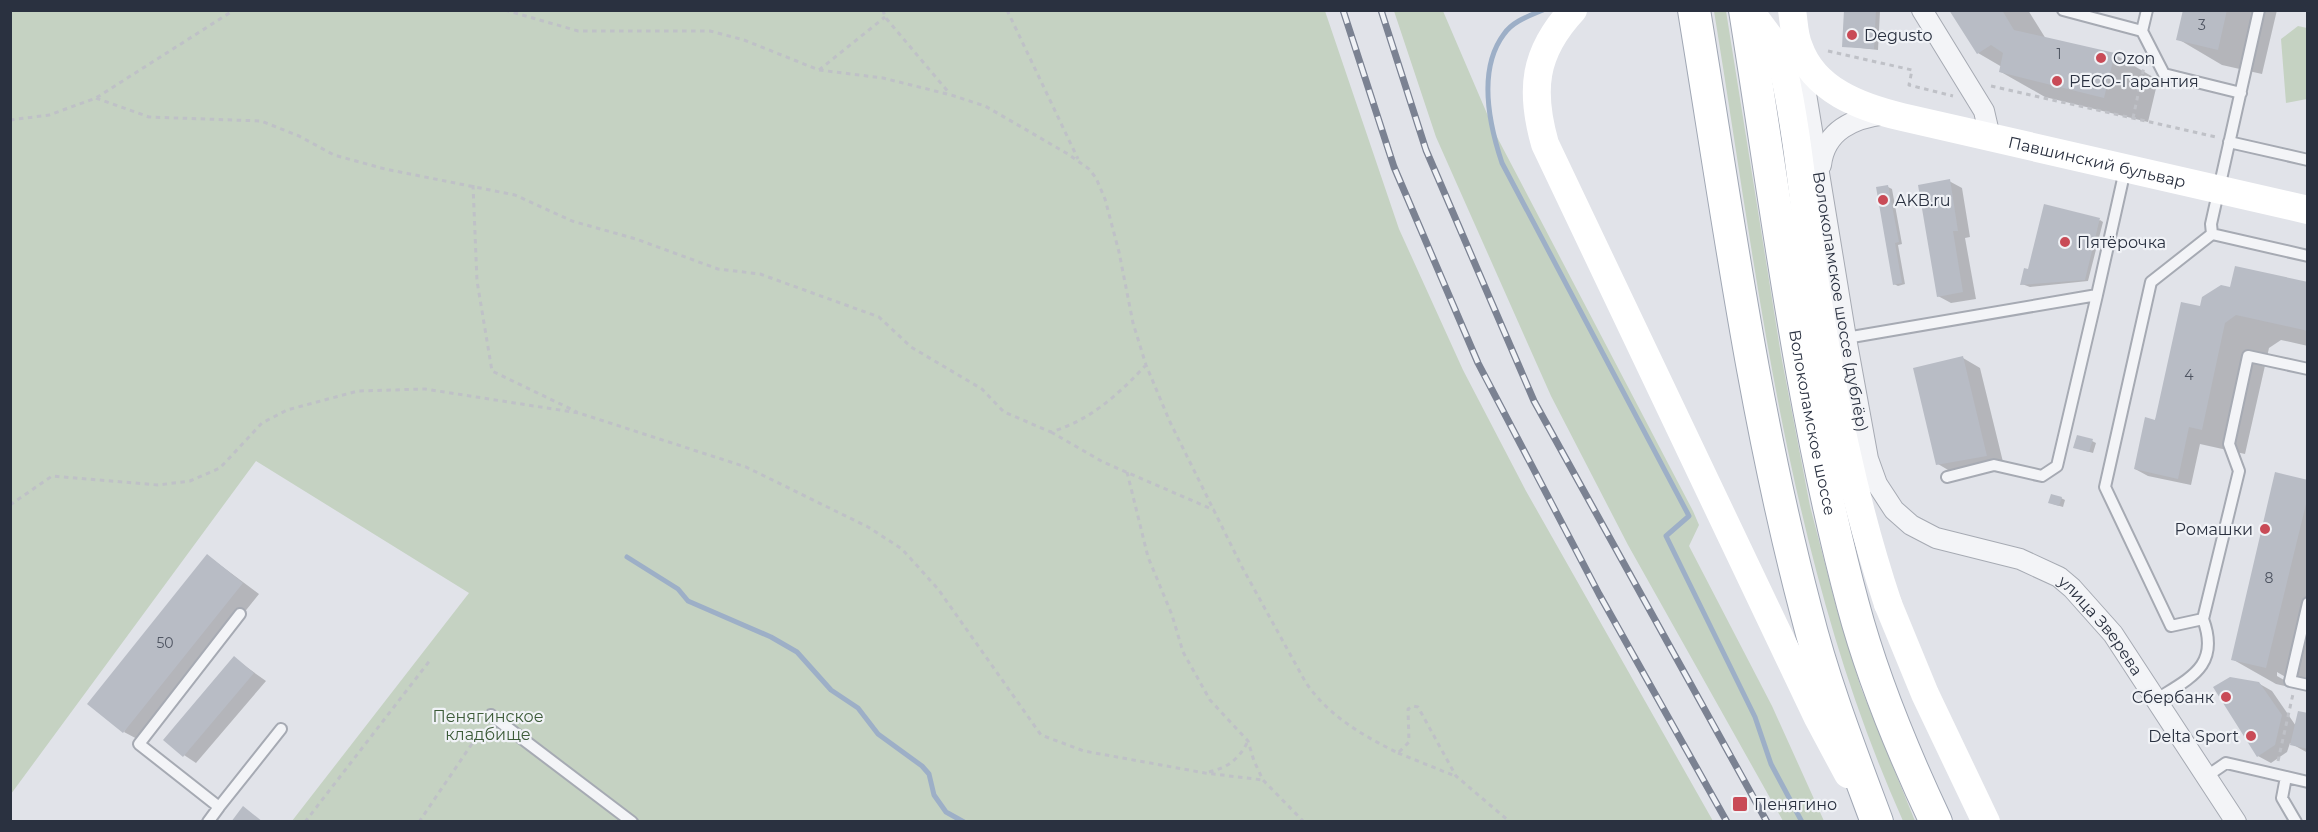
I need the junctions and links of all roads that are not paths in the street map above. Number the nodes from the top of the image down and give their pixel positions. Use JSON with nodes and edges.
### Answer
{"nodes":[{"id":1,"x":1573,"y":10,"type":"edge"},
{"id":2,"x":1694,"y":10,"type":"edge"},
{"id":3,"x":1745,"y":10,"type":"edge"},
{"id":4,"x":1749,"y":10,"type":"edge"},
{"id":5,"x":1775,"y":10,"type":"edge"},
{"id":6,"x":1792,"y":10,"type":"edge"},
{"id":7,"x":1922,"y":10,"type":"edge"},
{"id":8,"x":2063,"y":10,"type":"edge"},
{"id":9,"x":2147,"y":10,"type":"edge"},
{"id":10,"x":2259,"y":10,"type":"edge"},
{"id":11,"x":2142,"y":31,"type":"junction"},
{"id":12,"x":1810,"y":48,"type":"junction"},
{"id":13,"x":2241,"y":93,"type":"junction"},
{"id":14,"x":1886,"y":114,"type":"junction"},
{"id":15,"x":1764,"y":131,"type":"junction"},
{"id":16,"x":1989,"y":137,"type":"junction"},
{"id":17,"x":2229,"y":141,"type":"junction"},
{"id":18,"x":2307,"y":160,"type":"edge"},
{"id":19,"x":2126,"y":170,"type":"junction"},
{"id":20,"x":1820,"y":173,"type":"junction"},
{"id":21,"x":2219,"y":190,"type":"junction"},
{"id":22,"x":2307,"y":210,"type":"edge"},
{"id":23,"x":2212,"y":234,"type":"junction"},
{"id":24,"x":2307,"y":256,"type":"edge"},
{"id":25,"x":2097,"y":295,"type":"junction"},
{"id":26,"x":1846,"y":338,"type":"junction"},
{"id":27,"x":2307,"y":369,"type":"edge"},
{"id":28,"x":1947,"y":477,"type":"dead end"},
{"id":29,"x":1961,"y":546,"type":"joint"},
{"id":30,"x":2307,"y":603,"type":"edge"},
{"id":31,"x":240,"y":614,"type":"dead end"},
{"id":32,"x":2203,"y":619,"type":"junction"},
{"id":33,"x":2307,"y":685,"type":"edge"},
{"id":34,"x":2157,"y":699,"type":"junction"},
{"id":35,"x":492,"y":715,"type":"road end"},
{"id":36,"x":280,"y":729,"type":"dead end"},
{"id":37,"x":2206,"y":776,"type":"junction"},
{"id":38,"x":2280,"y":776,"type":"junction"},
{"id":39,"x":2307,"y":782,"type":"edge"},
{"id":40,"x":219,"y":807,"type":"junction"},
{"id":41,"x":208,"y":822,"type":"edge"},
{"id":42,"x":632,"y":822,"type":"edge"},
{"id":43,"x":1875,"y":822,"type":"edge"},
{"id":44,"x":1936,"y":822,"type":"edge"},
{"id":45,"x":1986,"y":822,"type":"edge"},
{"id":46,"x":2236,"y":822,"type":"edge"},
{"id":47,"x":2296,"y":822,"type":"edge"}],
"edges":[{"from":1,"to":43,"type":"main road"},
{"from":2,"to":43,"type":"main road"},
{"from":3,"to":15,"type":"main road","name":"Волоколамское шоссе"},
{"from":4,"to":45,"type":"main road","bridge":true},
{"from":5,"to":15,"type":"main road"},
{"from":6,"to":12,"type":"main road","name":"Волоколамское шоссе (дублёр)"},
{"from":7,"to":16,"type":"street"},
{"from":8,"to":11,"type":"lane"},
{"from":9,"to":11,"type":"lane"},
{"from":10,"to":13,"type":"lane"},
{"from":11,"to":13,"type":"lane"},
{"from":12,"to":14,"type":"main road","name":"Павшинский бульвар"},
{"from":12,"to":20,"type":"street","name":"Волоколамское шоссе (дублёр)"},
{"from":13,"to":17,"type":"lane"},
{"from":14,"to":16,"type":"main road","name":"Павшинский бульвар"},
{"from":14,"to":20,"type":"street","name":"Павшинский бульвар"},
{"from":15,"to":44,"type":"main road","name":"Волоколамское шоссе"},
{"from":16,"to":19,"type":"main road","name":"Павшинский бульвар"},
{"from":17,"to":18,"type":"lane"},
{"from":17,"to":21,"type":"lane"},
{"from":19,"to":21,"type":"main road","name":"Павшинский бульвар"},
{"from":19,"to":25,"type":"lane"},
{"from":20,"to":26,"type":"street","name":"Волоколамское шоссе (дублёр)"},
{"from":21,"to":22,"type":"main road","name":"Павшинский бульвар"},
{"from":21,"to":23,"type":"lane"},
{"from":23,"to":24,"type":"lane"},
{"from":23,"to":32,"type":"lane"},
{"from":25,"to":26,"type":"lane"},
{"from":25,"to":28,"type":"lane"},
{"from":26,"to":29,"type":"street","name":"Волоколамское шоссе (дублёр)"},
{"from":27,"to":32,"type":"lane"},
{"from":29,"to":34,"type":"street","name":"улица Зверева"},
{"from":30,"to":33,"type":"lane"},
{"from":31,"to":40,"type":"lane"},
{"from":32,"to":34,"type":"lane"},
{"from":34,"to":37,"type":"street","name":"улица Зверева"},
{"from":35,"to":42,"type":"lane"},
{"from":36,"to":40,"type":"lane"},
{"from":37,"to":38,"type":"lane"},
{"from":37,"to":46,"type":"street","name":"улица Зверева"},
{"from":38,"to":39,"type":"lane"},
{"from":38,"to":47,"type":"lane"},
{"from":40,"to":41,"type":"lane"}]}
